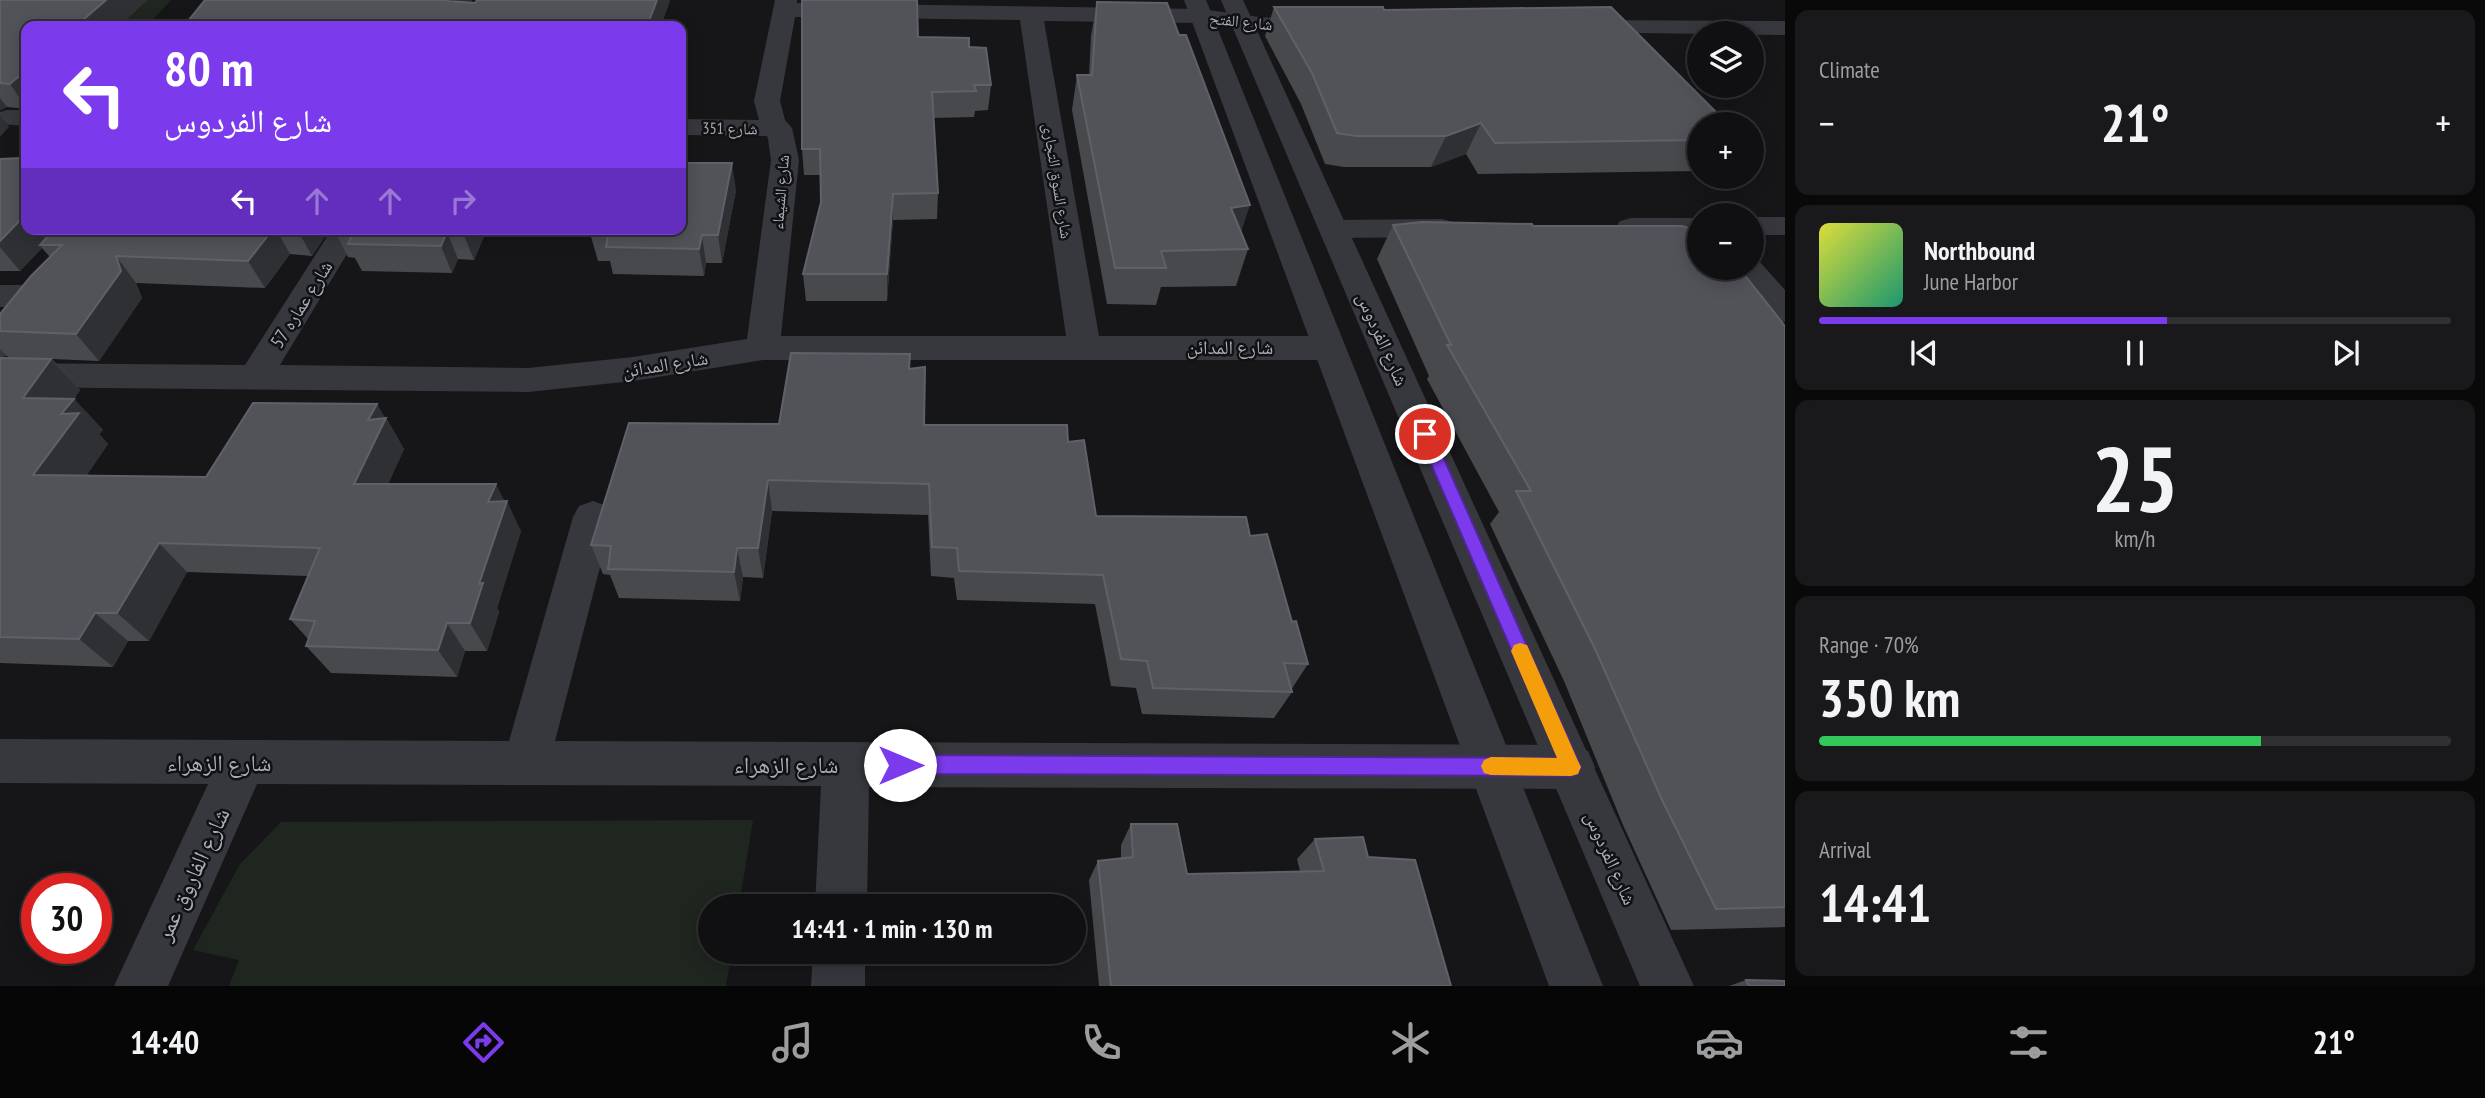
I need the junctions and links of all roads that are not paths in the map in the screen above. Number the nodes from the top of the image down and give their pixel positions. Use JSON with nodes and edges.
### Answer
{"nodes":[{"id":1,"x":785,"y":5,"type":"edge"},
{"id":2,"x":1218,"y":10,"type":"edge"},
{"id":3,"x":1031,"y":14,"type":"junction"},
{"id":4,"x":1345,"y":26,"type":"edge"},
{"id":5,"x":1551,"y":27,"type":"edge"},
{"id":6,"x":1785,"y":28,"type":"edge"},
{"id":7,"x":686,"y":127,"type":"edge"},
{"id":8,"x":779,"y":128,"type":"junction"},
{"id":9,"x":1764,"y":226,"type":"edge"},
{"id":10,"x":1785,"y":226,"type":"edge"},
{"id":11,"x":1601,"y":227,"type":"edge"},
{"id":12,"x":1687,"y":227,"type":"edge"},
{"id":13,"x":1475,"y":228,"type":"edge"},
{"id":14,"x":1335,"y":229,"type":"junction"},
{"id":15,"x":343,"y":235,"type":"edge"},
{"id":16,"x":46,"y":267,"type":"edge"},
{"id":17,"x":1758,"y":280,"type":"edge"},
{"id":18,"x":10,"y":296,"type":"edge"},
{"id":19,"x":1785,"y":311,"type":"edge"},
{"id":20,"x":0,"y":346,"type":"edge"},
{"id":21,"x":1084,"y":347,"type":"junction"},
{"id":22,"x":764,"y":348,"type":"junction"},
{"id":23,"x":1329,"y":348,"type":"junction"},
{"id":24,"x":0,"y":375,"type":"edge"},
{"id":25,"x":254,"y":378,"type":"junction"},
{"id":26,"x":593,"y":517,"type":"dead end"},
{"id":27,"x":0,"y":761,"type":"edge"},
{"id":28,"x":243,"y":762,"type":"junction"},
{"id":29,"x":526,"y":763,"type":"junction"},
{"id":30,"x":846,"y":765,"type":"junction"},
{"id":31,"x":1491,"y":766,"type":"junction"},
{"id":32,"x":1571,"y":767,"type":"junction"},
{"id":33,"x":841,"y":894,"type":"edge"},
{"id":34,"x":839,"y":964,"type":"edge"},
{"id":35,"x":141,"y":986,"type":"edge"},
{"id":36,"x":838,"y":986,"type":"edge"},
{"id":37,"x":1576,"y":986,"type":"edge"},
{"id":38,"x":1667,"y":986,"type":"edge"}],
"edges":[{"from":1,"to":3,"type":"street","name":"شارع الفتح"},
{"from":1,"to":8,"type":"street","name":"شارع الشيماء"},
{"from":2,"to":3,"type":"street","name":"شارع الفتح"},
{"from":2,"to":4,"type":"street","name":"شارع الفتح"},
{"from":2,"to":14,"type":"street","name":"شارع الفردوس"},
{"from":2,"to":23,"type":"street"},
{"from":3,"to":21,"type":"street","name":"شارع السوق التجارى"},
{"from":5,"to":6,"type":"street"},
{"from":7,"to":8,"type":"street","name":"شارع 351"},
{"from":8,"to":22,"type":"street","name":"شارع الشيماء"},
{"from":9,"to":10,"type":"street"},
{"from":11,"to":12,"type":"street"},
{"from":13,"to":14,"type":"street"},
{"from":14,"to":32,"type":"street","name":"شارع الفردوس"},
{"from":15,"to":25,"type":"street","name":"شارع عماره 57"},
{"from":16,"to":18,"type":"street"},
{"from":17,"to":19,"type":"street"},
{"from":18,"to":20,"type":"street"},
{"from":21,"to":22,"type":"street","name":"شارع المدائن"},
{"from":21,"to":23,"type":"street","name":"شارع المدائن"},
{"from":22,"to":25,"type":"street","name":"شارع المدائن"},
{"from":23,"to":31,"type":"street"},
{"from":24,"to":25,"type":"street","name":"شارع المدائن"},
{"from":26,"to":29,"type":"street"},
{"from":27,"to":28,"type":"street","name":"شارع الزهراء"},
{"from":28,"to":29,"type":"street","name":"شارع الزهراء"},
{"from":28,"to":35,"type":"street","name":"شارع الفاروق عمر"},
{"from":29,"to":30,"type":"street","name":"شارع الزهراء"},
{"from":30,"to":31,"type":"street","name":"شارع الزهراء"},
{"from":30,"to":33,"type":"street"},
{"from":31,"to":32,"type":"street","name":"شارع الزهراء"},
{"from":31,"to":37,"type":"street"},
{"from":32,"to":38,"type":"street","name":"شارع الفردوس"},
{"from":34,"to":36,"type":"street"}]}
